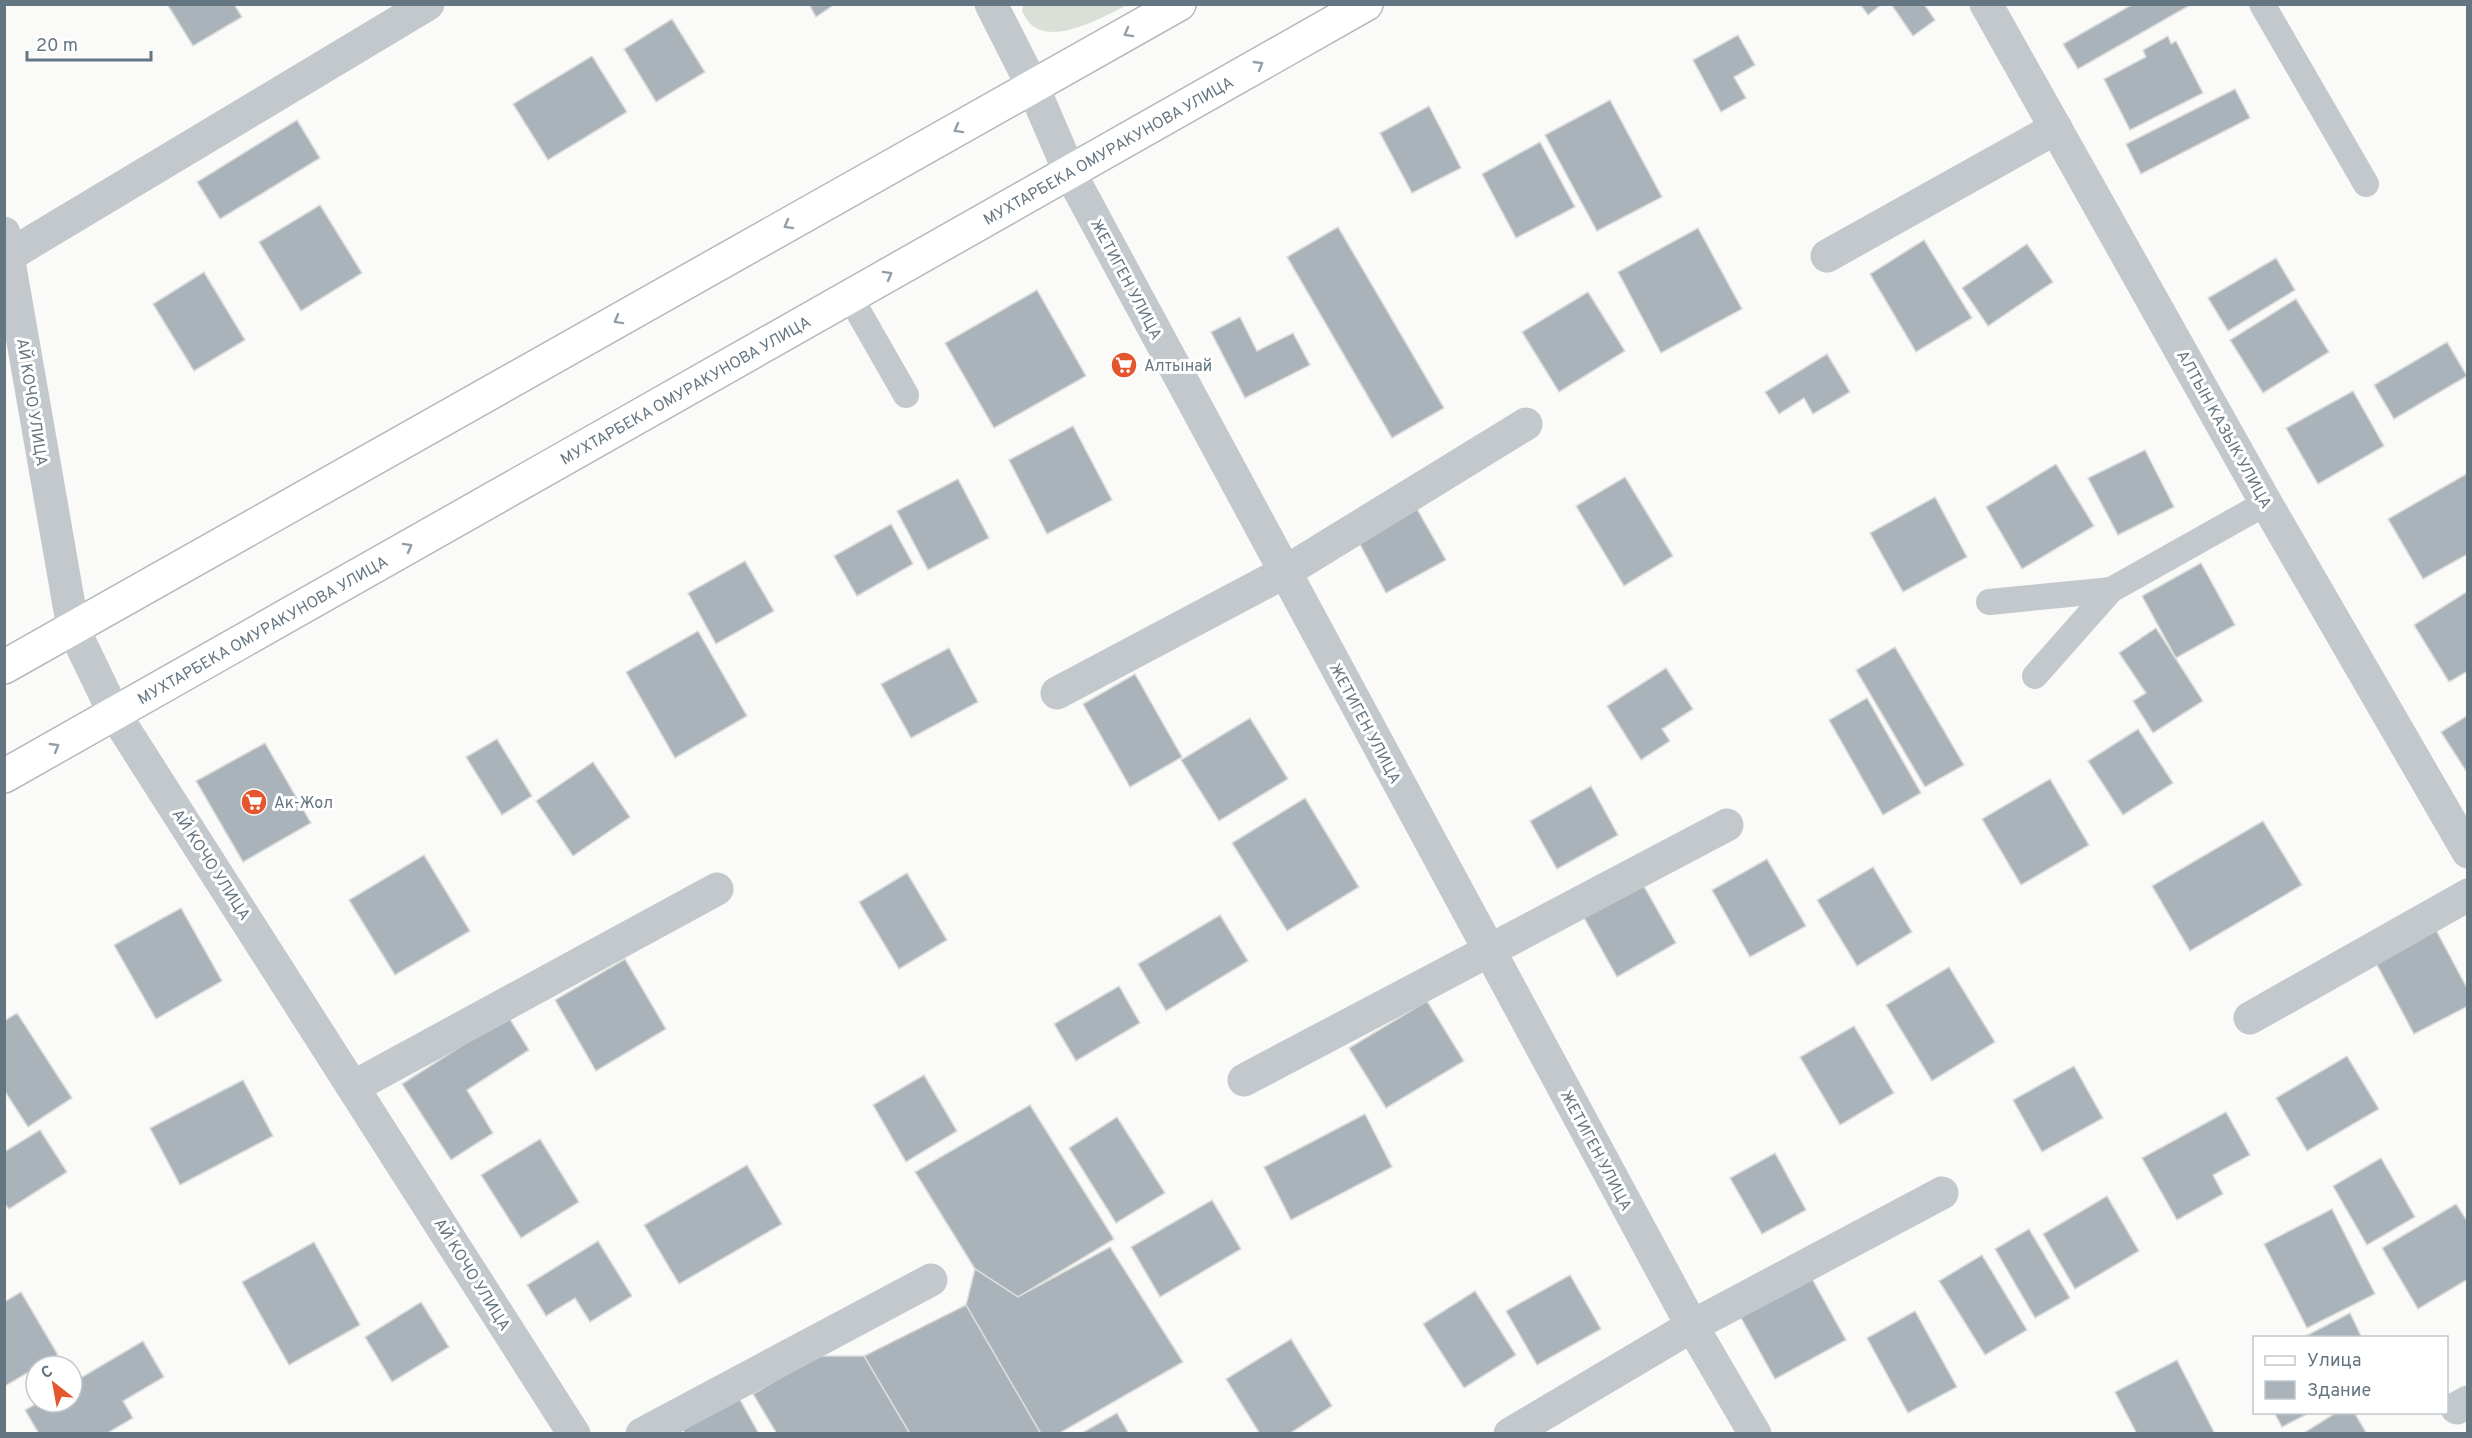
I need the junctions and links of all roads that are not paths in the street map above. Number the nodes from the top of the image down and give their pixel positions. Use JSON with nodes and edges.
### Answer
{"nodes":[{"id":1,"x":428,"y":4,"type":"edge"},
{"id":2,"x":991,"y":4,"type":"edge"},
{"id":3,"x":1179,"y":4,"type":"edge"},
{"id":4,"x":1366,"y":4,"type":"edge"},
{"id":5,"x":1986,"y":4,"type":"edge"},
{"id":6,"x":2262,"y":4,"type":"edge"},
{"id":7,"x":1032,"y":87,"type":"junction"},
{"id":8,"x":2056,"y":128,"type":"junction"},
{"id":9,"x":1070,"y":173,"type":"junction"},
{"id":10,"x":2366,"y":184,"type":"dead end"},
{"id":11,"x":6,"y":245,"type":"edge"},
{"id":12,"x":1827,"y":256,"type":"dead end"},
{"id":13,"x":850,"y":297,"type":"junction"},
{"id":14,"x":906,"y":394,"type":"dead end"},
{"id":15,"x":1526,"y":424,"type":"dead end"},
{"id":16,"x":2266,"y":503,"type":"junction"},
{"id":17,"x":1285,"y":572,"type":"junction"},
{"id":18,"x":2111,"y":590,"type":"junction"},
{"id":19,"x":1989,"y":602,"type":"dead end"},
{"id":20,"x":73,"y":628,"type":"junction"},
{"id":21,"x":4,"y":667,"type":"edge"},
{"id":22,"x":2035,"y":676,"type":"dead end"},
{"id":23,"x":1057,"y":693,"type":"dead end"},
{"id":24,"x":114,"y":713,"type":"junction"},
{"id":25,"x":4,"y":776,"type":"edge"},
{"id":26,"x":1727,"y":825,"type":"dead end"},
{"id":27,"x":2468,"y":852,"type":"edge"},
{"id":28,"x":717,"y":889,"type":"dead end"},
{"id":29,"x":2468,"y":895,"type":"edge"},
{"id":30,"x":1489,"y":950,"type":"junction"},
{"id":31,"x":2250,"y":1018,"type":"dead end"},
{"id":32,"x":1244,"y":1080,"type":"dead end"},
{"id":33,"x":355,"y":1086,"type":"junction"},
{"id":34,"x":1942,"y":1193,"type":"dead end"},
{"id":35,"x":931,"y":1280,"type":"dead end"},
{"id":36,"x":1692,"y":1326,"type":"junction"},
{"id":37,"x":574,"y":1434,"type":"edge"},
{"id":38,"x":642,"y":1434,"type":"edge"},
{"id":39,"x":1510,"y":1434,"type":"edge"},
{"id":40,"x":1755,"y":1434,"type":"edge"}],
"edges":[{"from":1,"to":11,"type":"street"},
{"from":2,"to":7,"type":"street","name":"ЖЕТИГЕН УЛИЦА"},
{"from":3,"to":7,"type":"main road","one_way":true},
{"from":9,"to":4,"type":"main road","name":"МУХТАРБЕКА ОМУРАКУНОВА УЛИЦА","one_way":true},
{"from":5,"to":8,"type":"street","name":"АЛТЫН КАЗЫК УЛИЦА"},
{"from":6,"to":10,"type":"lane"},
{"from":7,"to":9,"type":"street","name":"ЖЕТИГЕН УЛИЦА"},
{"from":7,"to":20,"type":"main road","one_way":true},
{"from":8,"to":12,"type":"street"},
{"from":8,"to":16,"type":"street","name":"АЛТЫН КАЗЫК УЛИЦА"},
{"from":13,"to":9,"type":"main road","name":"МУХТАРБЕКА ОМУРАКУНОВА УЛИЦА","one_way":true},
{"from":9,"to":17,"type":"street","name":"ЖЕТИГЕН УЛИЦА"},
{"from":11,"to":20,"type":"street","name":"АЙ КОЧО УЛИЦА"},
{"from":13,"to":14,"type":"lane"},
{"from":24,"to":13,"type":"main road","name":"МУХТАРБЕКА ОМУРАКУНОВА УЛИЦА","one_way":true},
{"from":15,"to":17,"type":"street"},
{"from":16,"to":18,"type":"lane"},
{"from":16,"to":27,"type":"street","name":"АЛТЫН КАЗЫК УЛИЦА"},
{"from":17,"to":23,"type":"street"},
{"from":17,"to":30,"type":"street","name":"ЖЕТИГЕН УЛИЦА"},
{"from":18,"to":19,"type":"lane"},
{"from":18,"to":22,"type":"lane"},
{"from":20,"to":21,"type":"main road"},
{"from":20,"to":24,"type":"street","name":"АЙ КОЧО УЛИЦА"},
{"from":25,"to":24,"type":"main road","name":"МУХТАРБЕКА ОМУРАКУНОВА УЛИЦА","one_way":true},
{"from":24,"to":33,"type":"street","name":"АЙ КОЧО УЛИЦА"},
{"from":26,"to":30,"type":"street"},
{"from":28,"to":33,"type":"street"},
{"from":29,"to":31,"type":"street"},
{"from":30,"to":32,"type":"street"},
{"from":30,"to":36,"type":"street","name":"ЖЕТИГЕН УЛИЦА"},
{"from":33,"to":37,"type":"street","name":"АЙ КОЧО УЛИЦА"},
{"from":34,"to":36,"type":"street"},
{"from":35,"to":38,"type":"street"},
{"from":36,"to":39,"type":"street"},
{"from":36,"to":40,"type":"street","name":"ЖЕТИГЕН УЛИЦА"}]}
